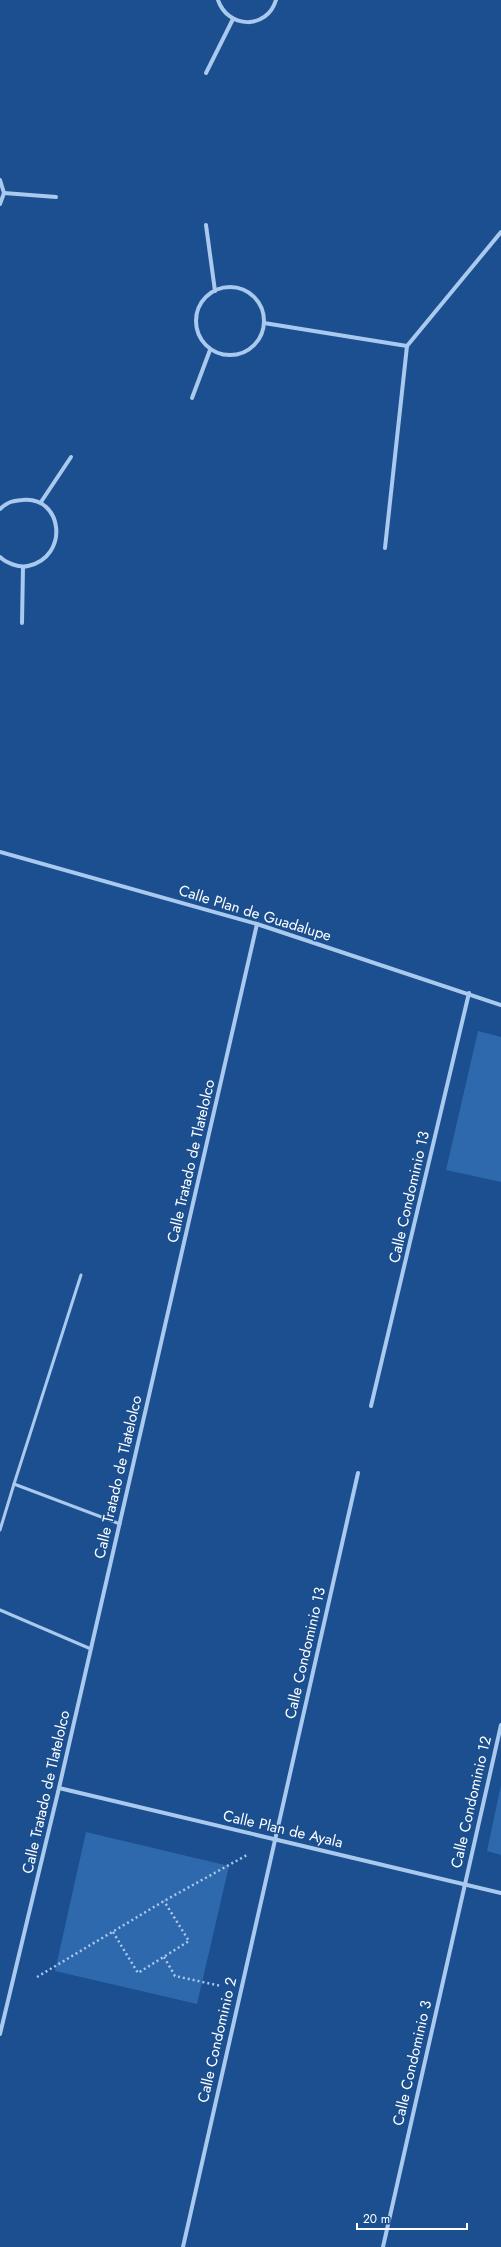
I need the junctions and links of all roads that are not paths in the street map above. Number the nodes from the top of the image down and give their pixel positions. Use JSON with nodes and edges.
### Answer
{"nodes":[{"id":1,"x":218,"y":0,"type":"edge"},
{"id":2,"x":276,"y":0,"type":"edge"},
{"id":3,"x":233,"y":19,"type":"junction"},
{"id":4,"x":206,"y":73,"type":"dead end"},
{"id":5,"x":0,"y":180,"type":"edge"},
{"id":6,"x":4,"y":193,"type":"junction"},
{"id":7,"x":56,"y":197,"type":"dead end"},
{"id":8,"x":0,"y":204,"type":"edge"},
{"id":9,"x":206,"y":225,"type":"dead end"},
{"id":10,"x":501,"y":232,"type":"edge"},
{"id":11,"x":215,"y":291,"type":"junction"},
{"id":12,"x":264,"y":323,"type":"junction"},
{"id":13,"x":407,"y":346,"type":"junction"},
{"id":14,"x":210,"y":350,"type":"junction"},
{"id":15,"x":192,"y":398,"type":"dead end"},
{"id":16,"x":71,"y":457,"type":"dead end"},
{"id":17,"x":41,"y":502,"type":"junction"},
{"id":18,"x":0,"y":509,"type":"edge"},
{"id":19,"x":385,"y":548,"type":"dead end"},
{"id":20,"x":0,"y":557,"type":"edge"},
{"id":21,"x":23,"y":567,"type":"junction"},
{"id":22,"x":22,"y":623,"type":"dead end"},
{"id":23,"x":0,"y":852,"type":"edge"},
{"id":24,"x":257,"y":924,"type":"junction"},
{"id":25,"x":470,"y":993,"type":"junction"},
{"id":26,"x":501,"y":1005,"type":"edge"},
{"id":27,"x":80,"y":1275,"type":"dead end"},
{"id":28,"x":371,"y":1406,"type":"dead end"},
{"id":29,"x":358,"y":1473,"type":"dead end"},
{"id":30,"x":14,"y":1484,"type":"junction"},
{"id":31,"x":120,"y":1524,"type":"junction"},
{"id":32,"x":0,"y":1530,"type":"edge"},
{"id":33,"x":0,"y":1610,"type":"edge"},
{"id":34,"x":91,"y":1649,"type":"junction"},
{"id":35,"x":501,"y":1725,"type":"edge"},
{"id":36,"x":60,"y":1788,"type":"junction"},
{"id":37,"x":276,"y":1839,"type":"junction"},
{"id":38,"x":465,"y":1885,"type":"junction"},
{"id":39,"x":501,"y":1893,"type":"edge"},
{"id":40,"x":0,"y":2034,"type":"edge"},
{"id":41,"x":183,"y":2247,"type":"edge"},
{"id":42,"x":383,"y":2247,"type":"edge"}],
"edges":[{"from":1,"to":3,"type":"street"},
{"from":2,"to":3,"type":"street"},
{"from":3,"to":4,"type":"street"},
{"from":5,"to":6,"type":"street"},
{"from":6,"to":7,"type":"street"},
{"from":6,"to":8,"type":"street"},
{"from":9,"to":11,"type":"street"},
{"from":10,"to":13,"type":"street"},
{"from":11,"to":12,"type":"street"},
{"from":11,"to":14,"type":"street"},
{"from":12,"to":13,"type":"street"},
{"from":12,"to":14,"type":"street"},
{"from":13,"to":19,"type":"street"},
{"from":14,"to":15,"type":"street"},
{"from":16,"to":17,"type":"street"},
{"from":17,"to":18,"type":"street"},
{"from":17,"to":21,"type":"street"},
{"from":20,"to":21,"type":"street"},
{"from":21,"to":22,"type":"street"},
{"from":23,"to":24,"type":"street","name":"Calle Plan de Guadalupe"},
{"from":24,"to":25,"type":"street","name":"Calle Plan de Guadalupe"},
{"from":24,"to":31,"type":"street","name":"Calle Tratado de Tlatelolco"},
{"from":25,"to":26,"type":"street","name":"Calle Plan de Guadalupe"},
{"from":25,"to":28,"type":"street","name":"Calle Condominio 13"},
{"from":27,"to":30,"type":"lane"},
{"from":29,"to":37,"type":"street","name":"Calle Condominio 13"},
{"from":30,"to":31,"type":"lane"},
{"from":30,"to":32,"type":"lane"},
{"from":31,"to":34,"type":"street","name":"Calle Tratado de Tlatelolco"},
{"from":33,"to":34,"type":"lane"},
{"from":34,"to":36,"type":"street","name":"Calle Tratado de Tlatelolco"},
{"from":35,"to":38,"type":"street","name":"Calle Condominio 12"},
{"from":36,"to":37,"type":"street","name":"Calle Plan de Ayala"},
{"from":36,"to":40,"type":"street","name":"Calle Tratado de Tlatelolco"},
{"from":37,"to":38,"type":"street","name":"Calle Plan de Ayala"},
{"from":37,"to":41,"type":"street","name":"Calle Condominio 2"},
{"from":38,"to":39,"type":"street","name":"Calle Plan de Ayala"},
{"from":38,"to":42,"type":"street","name":"Calle Condominio 3"}]}
